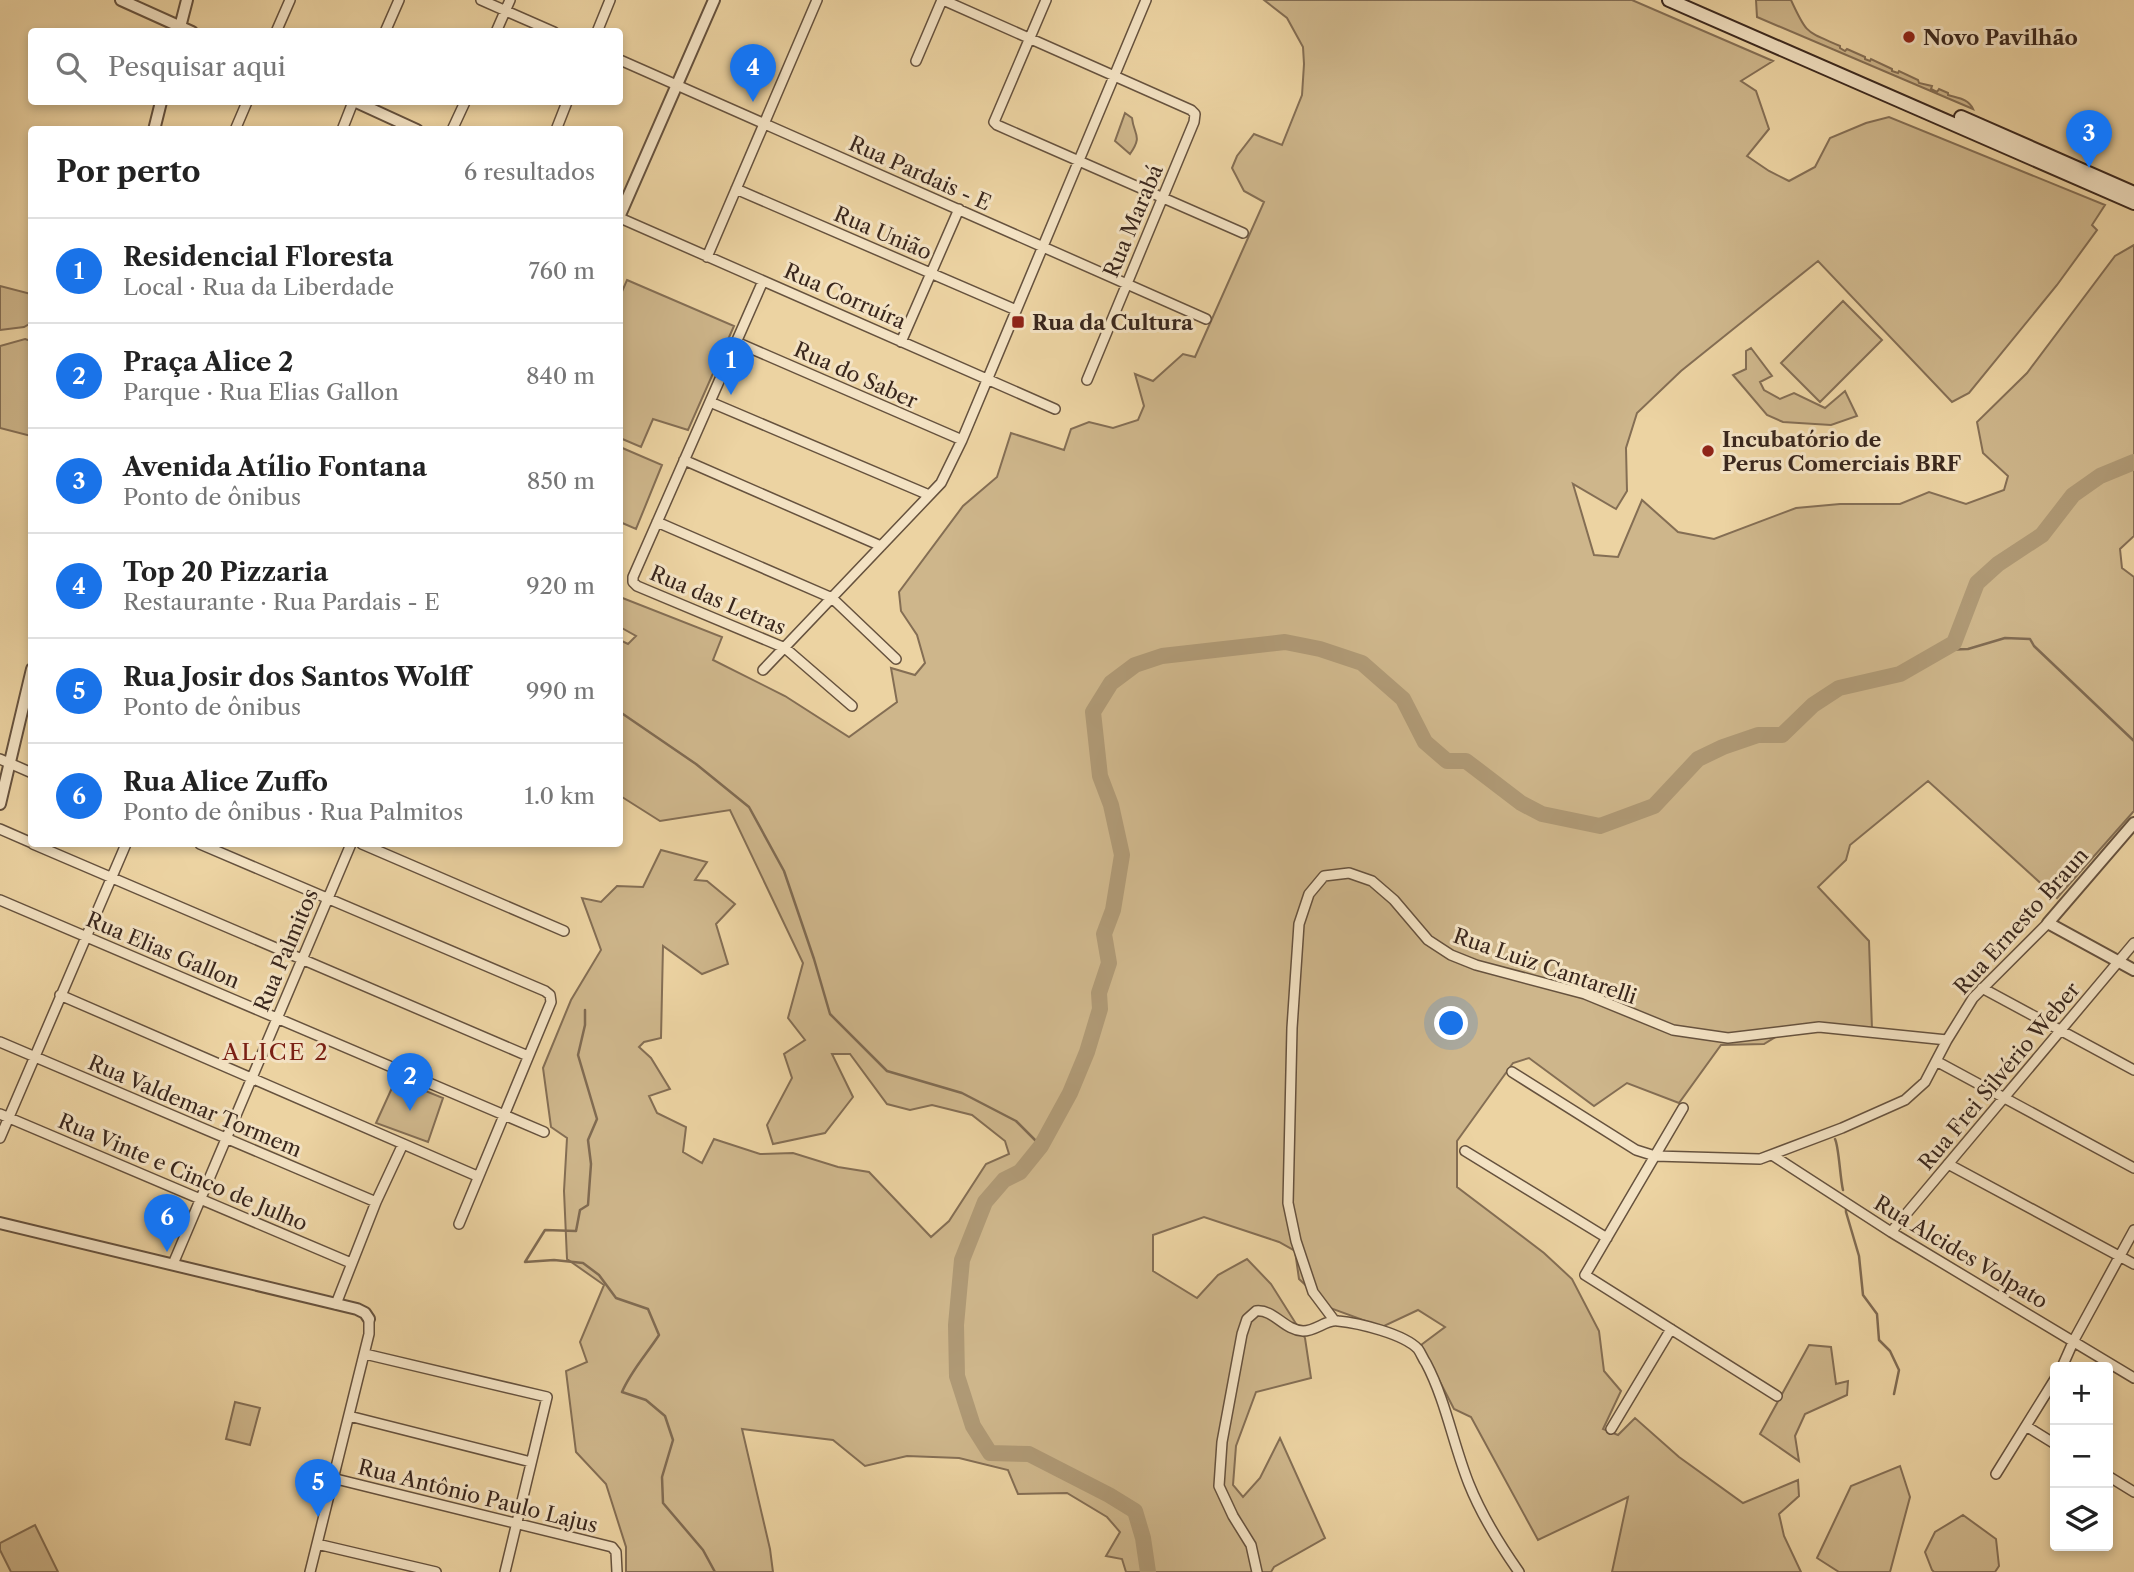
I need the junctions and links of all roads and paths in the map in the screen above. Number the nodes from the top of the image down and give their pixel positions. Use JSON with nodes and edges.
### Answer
{"nodes":[{"id":1,"x":121,"y":0,"type":"edge"},
{"id":2,"x":187,"y":0,"type":"edge"},
{"id":3,"x":290,"y":0,"type":"edge"},
{"id":4,"x":399,"y":0,"type":"edge"},
{"id":5,"x":481,"y":0,"type":"edge"},
{"id":6,"x":510,"y":0,"type":"edge"},
{"id":7,"x":610,"y":0,"type":"edge"},
{"id":8,"x":714,"y":0,"type":"edge"},
{"id":9,"x":817,"y":0,"type":"edge"},
{"id":10,"x":943,"y":0,"type":"edge"},
{"id":11,"x":1046,"y":0,"type":"edge"},
{"id":12,"x":1146,"y":0,"type":"edge"},
{"id":13,"x":1669,"y":0,"type":"edge"},
{"id":14,"x":1689,"y":0,"type":"edge"},
{"id":15,"x":506,"y":11,"type":"junction"},
{"id":16,"x":178,"y":28,"type":"edge"},
{"id":17,"x":180,"y":28,"type":"edge"},
{"id":18,"x":278,"y":28,"type":"edge"},
{"id":19,"x":387,"y":28,"type":"edge"},
{"id":20,"x":498,"y":28,"type":"edge"},
{"id":21,"x":545,"y":28,"type":"edge"},
{"id":22,"x":599,"y":28,"type":"edge"},
{"id":23,"x":1030,"y":38,"type":"junction"},
{"id":24,"x":623,"y":61,"type":"edge"},
{"id":25,"x":916,"y":61,"type":"dead end"},
{"id":26,"x":1114,"y":76,"type":"junction"},
{"id":27,"x":677,"y":86,"type":"junction"},
{"id":28,"x":160,"y":105,"type":"edge"},
{"id":29,"x":246,"y":105,"type":"edge"},
{"id":30,"x":354,"y":105,"type":"edge"},
{"id":31,"x":362,"y":105,"type":"edge"},
{"id":32,"x":463,"y":105,"type":"edge"},
{"id":33,"x":567,"y":105,"type":"edge"},
{"id":34,"x":764,"y":124,"type":"junction"},
{"id":35,"x":155,"y":126,"type":"edge"},
{"id":36,"x":237,"y":126,"type":"edge"},
{"id":37,"x":344,"y":126,"type":"edge"},
{"id":38,"x":409,"y":126,"type":"edge"},
{"id":39,"x":454,"y":126,"type":"edge"},
{"id":40,"x":558,"y":126,"type":"edge"},
{"id":41,"x":1079,"y":161,"type":"junction"},
{"id":42,"x":736,"y":189,"type":"junction"},
{"id":43,"x":1161,"y":198,"type":"junction"},
{"id":44,"x":2133,"y":199,"type":"edge"},
{"id":45,"x":623,"y":209,"type":"edge"},
{"id":46,"x":959,"y":209,"type":"junction"},
{"id":47,"x":623,"y":217,"type":"edge"},
{"id":48,"x":1243,"y":233,"type":"dead end"},
{"id":49,"x":1043,"y":246,"type":"junction"},
{"id":50,"x":707,"y":257,"type":"junction"},
{"id":51,"x":931,"y":273,"type":"junction"},
{"id":52,"x":762,"y":281,"type":"junction"},
{"id":53,"x":1126,"y":282,"type":"junction"},
{"id":54,"x":1016,"y":310,"type":"junction"},
{"id":55,"x":1206,"y":319,"type":"dead end"},
{"id":56,"x":736,"y":342,"type":"junction"},
{"id":57,"x":901,"y":342,"type":"junction"},
{"id":58,"x":987,"y":379,"type":"junction"},
{"id":59,"x":1087,"y":380,"type":"dead end"},
{"id":60,"x":709,"y":402,"type":"junction"},
{"id":61,"x":1055,"y":409,"type":"dead end"},
{"id":62,"x":962,"y":440,"type":"junction"},
{"id":63,"x":684,"y":460,"type":"junction"},
{"id":64,"x":929,"y":495,"type":"junction"},
{"id":65,"x":657,"y":522,"type":"junction"},
{"id":66,"x":881,"y":546,"type":"junction"},
{"id":67,"x":832,"y":598,"type":"junction"},
{"id":68,"x":785,"y":648,"type":"junction"},
{"id":69,"x":897,"y":659,"type":"dead end"},
{"id":70,"x":763,"y":670,"type":"dead end"},
{"id":71,"x":28,"y":683,"type":"edge"},
{"id":72,"x":852,"y":706,"type":"dead end"},
{"id":73,"x":5,"y":761,"type":"edge"},
{"id":74,"x":28,"y":771,"type":"edge"},
{"id":75,"x":0,"y":804,"type":"edge"},
{"id":76,"x":2134,"y":824,"type":"edge"},
{"id":77,"x":0,"y":829,"type":"edge"},
{"id":78,"x":28,"y":841,"type":"edge"},
{"id":79,"x":41,"y":847,"type":"edge"},
{"id":80,"x":124,"y":847,"type":"edge"},
{"id":81,"x":207,"y":847,"type":"edge"},
{"id":82,"x":350,"y":847,"type":"edge"},
{"id":83,"x":369,"y":847,"type":"edge"},
{"id":84,"x":111,"y":877,"type":"junction"},
{"id":85,"x":329,"y":899,"type":"junction"},
{"id":86,"x":0,"y":900,"type":"edge"},
{"id":87,"x":2048,"y":923,"type":"junction"},
{"id":88,"x":564,"y":931,"type":"dead end"},
{"id":89,"x":87,"y":936,"type":"junction"},
{"id":90,"x":2134,"y":943,"type":"edge"},
{"id":91,"x":304,"y":958,"type":"junction"},
{"id":92,"x":2118,"y":961,"type":"junction"},
{"id":93,"x":2134,"y":970,"type":"edge"},
{"id":94,"x":1982,"y":988,"type":"junction"},
{"id":95,"x":60,"y":995,"type":"junction"},
{"id":96,"x":278,"y":1018,"type":"junction"},
{"id":97,"x":2061,"y":1031,"type":"junction"},
{"id":98,"x":1947,"y":1040,"type":"junction"},
{"id":99,"x":0,"y":1042,"type":"edge"},
{"id":100,"x":34,"y":1056,"type":"junction"},
{"id":101,"x":528,"y":1056,"type":"junction"},
{"id":102,"x":1936,"y":1061,"type":"junction"},
{"id":103,"x":2134,"y":1070,"type":"edge"},
{"id":104,"x":1512,"y":1072,"type":"dead end"},
{"id":105,"x":253,"y":1078,"type":"junction"},
{"id":106,"x":2004,"y":1098,"type":"junction"},
{"id":107,"x":1683,"y":1108,"type":"dead end"},
{"id":108,"x":503,"y":1115,"type":"junction"},
{"id":109,"x":5,"y":1116,"type":"edge"},
{"id":110,"x":544,"y":1132,"type":"dead end"},
{"id":111,"x":0,"y":1138,"type":"edge"},
{"id":112,"x":226,"y":1139,"type":"junction"},
{"id":113,"x":403,"y":1144,"type":"junction"},
{"id":114,"x":1465,"y":1151,"type":"dead end"},
{"id":115,"x":1772,"y":1155,"type":"junction"},
{"id":116,"x":1655,"y":1156,"type":"junction"},
{"id":117,"x":1948,"y":1164,"type":"junction"},
{"id":118,"x":2134,"y":1168,"type":"edge"},
{"id":119,"x":477,"y":1176,"type":"junction"},
{"id":120,"x":200,"y":1200,"type":"junction"},
{"id":121,"x":376,"y":1202,"type":"junction"},
{"id":122,"x":0,"y":1223,"type":"edge"},
{"id":123,"x":459,"y":1224,"type":"dead end"},
{"id":124,"x":2134,"y":1230,"type":"edge"},
{"id":125,"x":1891,"y":1232,"type":"junction"},
{"id":126,"x":1607,"y":1238,"type":"junction"},
{"id":127,"x":2119,"y":1257,"type":"junction"},
{"id":128,"x":351,"y":1263,"type":"junction"},
{"id":129,"x":173,"y":1264,"type":"junction"},
{"id":130,"x":2134,"y":1265,"type":"edge"},
{"id":131,"x":336,"y":1304,"type":"junction"},
{"id":132,"x":369,"y":1319,"type":"joint"},
{"id":133,"x":1334,"y":1320,"type":"junction"},
{"id":134,"x":1671,"y":1329,"type":"junction"},
{"id":135,"x":2074,"y":1340,"type":"junction"},
{"id":136,"x":365,"y":1354,"type":"junction"},
{"id":137,"x":2064,"y":1362,"type":"edge"},
{"id":138,"x":2134,"y":1378,"type":"edge"},
{"id":139,"x":2050,"y":1387,"type":"edge"},
{"id":140,"x":1777,"y":1396,"type":"dead end"},
{"id":141,"x":349,"y":1416,"type":"junction"},
{"id":142,"x":2026,"y":1426,"type":"junction"},
{"id":143,"x":1611,"y":1429,"type":"dead end"},
{"id":144,"x":2050,"y":1441,"type":"edge"},
{"id":145,"x":531,"y":1462,"type":"junction"},
{"id":146,"x":1996,"y":1474,"type":"dead end"},
{"id":147,"x":332,"y":1478,"type":"junction"},
{"id":148,"x":2113,"y":1479,"type":"edge"},
{"id":149,"x":2134,"y":1492,"type":"edge"},
{"id":150,"x":517,"y":1524,"type":"junction"},
{"id":151,"x":317,"y":1544,"type":"junction"},
{"id":152,"x":310,"y":1572,"type":"edge"},
{"id":153,"x":436,"y":1572,"type":"edge"},
{"id":154,"x":505,"y":1572,"type":"edge"},
{"id":155,"x":617,"y":1572,"type":"edge"},
{"id":156,"x":1257,"y":1572,"type":"edge"},
{"id":157,"x":1519,"y":1572,"type":"edge"}],
"edges":[{"from":1,"to":16,"type":"street"},
{"from":2,"to":17,"type":"street"},
{"from":3,"to":18,"type":"street"},
{"from":4,"to":19,"type":"street"},
{"from":5,"to":15,"type":"street"},
{"from":6,"to":15,"type":"street"},
{"from":7,"to":22,"type":"street"},
{"from":8,"to":27,"type":"street"},
{"from":9,"to":34,"type":"street"},
{"from":10,"to":23,"type":"street"},
{"from":10,"to":25,"type":"street"},
{"from":11,"to":23,"type":"street"},
{"from":12,"to":26,"type":"street"},
{"from":13,"to":44,"type":"main road"},
{"from":14,"to":44,"type":"main road"},
{"from":15,"to":20,"type":"street"},
{"from":15,"to":21,"type":"street"},
{"from":23,"to":26,"type":"street"},
{"from":23,"to":41,"type":"street"},
{"from":24,"to":27,"type":"street","name":"Rua Pardais - E"},
{"from":26,"to":41,"type":"street"},
{"from":26,"to":43,"type":"street","name":"Rua Marabá"},
{"from":27,"to":34,"type":"street","name":"Rua Pardais - E"},
{"from":27,"to":45,"type":"street"},
{"from":28,"to":35,"type":"street"},
{"from":29,"to":36,"type":"street"},
{"from":30,"to":37,"type":"street"},
{"from":31,"to":38,"type":"street"},
{"from":32,"to":39,"type":"street"},
{"from":33,"to":40,"type":"street"},
{"from":34,"to":42,"type":"street"},
{"from":34,"to":46,"type":"street","name":"Rua Pardais - E"},
{"from":41,"to":43,"type":"street"},
{"from":41,"to":49,"type":"street"},
{"from":42,"to":50,"type":"street"},
{"from":42,"to":51,"type":"street","name":"Rua União"},
{"from":43,"to":48,"type":"street"},
{"from":43,"to":53,"type":"street","name":"Rua Marabá"},
{"from":46,"to":49,"type":"street","name":"Rua Pardais - E"},
{"from":46,"to":51,"type":"street"},
{"from":47,"to":50,"type":"street","name":"Rua Corruíra"},
{"from":49,"to":53,"type":"street","name":"Rua Pardais - E"},
{"from":49,"to":54,"type":"street"},
{"from":50,"to":52,"type":"street","name":"Rua Corruíra"},
{"from":51,"to":54,"type":"street","name":"Rua União"},
{"from":51,"to":57,"type":"street"},
{"from":52,"to":56,"type":"street"},
{"from":52,"to":57,"type":"street","name":"Rua Corruíra"},
{"from":53,"to":55,"type":"street","name":"Rua Pardais - E"},
{"from":53,"to":59,"type":"street","name":"Rua Marabá"},
{"from":54,"to":58,"type":"street"},
{"from":56,"to":60,"type":"street"},
{"from":56,"to":62,"type":"street","name":"Rua do Saber"},
{"from":57,"to":58,"type":"street","name":"Rua Corruíra"},
{"from":58,"to":61,"type":"street","name":"Rua Corruíra"},
{"from":58,"to":62,"type":"street"},
{"from":60,"to":63,"type":"street"},
{"from":60,"to":64,"type":"street"},
{"from":62,"to":64,"type":"street"},
{"from":63,"to":65,"type":"street"},
{"from":63,"to":66,"type":"street"},
{"from":64,"to":66,"type":"street"},
{"from":65,"to":67,"type":"street"},
{"from":65,"to":68,"type":"street","name":"Rua das Letras"},
{"from":66,"to":67,"type":"street"},
{"from":67,"to":68,"type":"street"},
{"from":67,"to":69,"type":"street"},
{"from":68,"to":70,"type":"street"},
{"from":68,"to":72,"type":"street","name":"Rua das Letras"},
{"from":71,"to":73,"type":"street"},
{"from":73,"to":74,"type":"street"},
{"from":73,"to":75,"type":"street"},
{"from":76,"to":87,"type":"street","name":"Rua Ernesto Braun"},
{"from":77,"to":78,"type":"street"},
{"from":79,"to":84,"type":"street"},
{"from":80,"to":84,"type":"street"},
{"from":81,"to":85,"type":"street"},
{"from":82,"to":85,"type":"street","name":"Rua Palmitos"},
{"from":83,"to":88,"type":"street"},
{"from":84,"to":89,"type":"street"},
{"from":84,"to":91,"type":"street"},
{"from":85,"to":91,"type":"street","name":"Rua Palmitos"},
{"from":85,"to":101,"type":"street"},
{"from":86,"to":89,"type":"street","name":"Rua Elias Gallon"},
{"from":87,"to":92,"type":"street"},
{"from":87,"to":94,"type":"street","name":"Rua Ernesto Braun"},
{"from":89,"to":95,"type":"street"},
{"from":89,"to":96,"type":"street","name":"Rua Elias Gallon"},
{"from":90,"to":92,"type":"street","name":"Rua Frei Silvério Weber"},
{"from":91,"to":96,"type":"street","name":"Rua Palmitos"},
{"from":91,"to":101,"type":"street"},
{"from":92,"to":93,"type":"street"},
{"from":92,"to":97,"type":"street","name":"Rua Frei Silvério Weber"},
{"from":94,"to":97,"type":"street"},
{"from":94,"to":98,"type":"street","name":"Rua Ernesto Braun"},
{"from":95,"to":100,"type":"street"},
{"from":95,"to":105,"type":"street"},
{"from":96,"to":105,"type":"street","name":"Rua Palmitos"},
{"from":96,"to":108,"type":"street","name":"Rua Elias Gallon"},
{"from":97,"to":103,"type":"street"},
{"from":97,"to":106,"type":"street","name":"Rua Frei Silvério Weber"},
{"from":98,"to":102,"type":"street","name":"Rua Ernesto Braun"},
{"from":98,"to":133,"type":"street","name":"Rua Luiz Cantarelli"},
{"from":99,"to":100,"type":"street","name":"Rua Valdemar Tormem"},
{"from":100,"to":109,"type":"street"},
{"from":100,"to":112,"type":"street","name":"Rua Valdemar Tormem"},
{"from":101,"to":108,"type":"street"},
{"from":102,"to":106,"type":"street"},
{"from":102,"to":115,"type":"street","name":"Rua Ernesto Braun"},
{"from":104,"to":116,"type":"street"},
{"from":105,"to":112,"type":"street","name":"Rua Palmitos"},
{"from":105,"to":113,"type":"street"},
{"from":106,"to":117,"type":"street","name":"Rua Frei Silvério Weber"},
{"from":106,"to":118,"type":"street"},
{"from":107,"to":116,"type":"street"},
{"from":108,"to":110,"type":"street","name":"Rua Elias Gallon"},
{"from":108,"to":119,"type":"street"},
{"from":109,"to":111,"type":"street"},
{"from":109,"to":120,"type":"street","name":"Rua Vinte e Cinco de Julho"},
{"from":112,"to":120,"type":"street","name":"Rua Palmitos"},
{"from":112,"to":121,"type":"street","name":"Rua Valdemar Tormem"},
{"from":113,"to":119,"type":"street"},
{"from":113,"to":121,"type":"street"},
{"from":114,"to":126,"type":"street"},
{"from":115,"to":116,"type":"street","name":"Rua Ernesto Braun"},
{"from":115,"to":125,"type":"street","name":"Rua Alcides Volpato"},
{"from":116,"to":126,"type":"street"},
{"from":117,"to":125,"type":"street","name":"Rua Frei Silvério Weber"},
{"from":117,"to":127,"type":"street"},
{"from":119,"to":123,"type":"street"},
{"from":120,"to":128,"type":"street","name":"Rua Vinte e Cinco de Julho"},
{"from":120,"to":129,"type":"street","name":"Rua Palmitos"},
{"from":121,"to":128,"type":"street"},
{"from":122,"to":129,"type":"street"},
{"from":124,"to":127,"type":"street"},
{"from":125,"to":135,"type":"street","name":"Rua Alcides Volpato"},
{"from":126,"to":134,"type":"street"},
{"from":127,"to":130,"type":"street"},
{"from":127,"to":135,"type":"street"},
{"from":128,"to":131,"type":"street"},
{"from":129,"to":131,"type":"street"},
{"from":131,"to":132,"type":"street"},
{"from":132,"to":136,"type":"street"},
{"from":133,"to":156,"type":"street"},
{"from":133,"to":157,"type":"street"},
{"from":134,"to":140,"type":"street"},
{"from":134,"to":143,"type":"street"},
{"from":135,"to":137,"type":"street"},
{"from":135,"to":138,"type":"street","name":"Rua Alcides Volpato"},
{"from":136,"to":141,"type":"street"},
{"from":136,"to":145,"type":"street"},
{"from":139,"to":142,"type":"street"},
{"from":141,"to":145,"type":"street"},
{"from":141,"to":147,"type":"street"},
{"from":142,"to":144,"type":"street"},
{"from":142,"to":146,"type":"street"},
{"from":145,"to":150,"type":"street"},
{"from":147,"to":150,"type":"street","name":"Rua Antônio Paulo Lajus"},
{"from":147,"to":151,"type":"street"},
{"from":148,"to":149,"type":"street"},
{"from":150,"to":154,"type":"street"},
{"from":150,"to":155,"type":"street","name":"Rua Antônio Paulo Lajus"},
{"from":151,"to":152,"type":"street"},
{"from":151,"to":153,"type":"street"}]}
